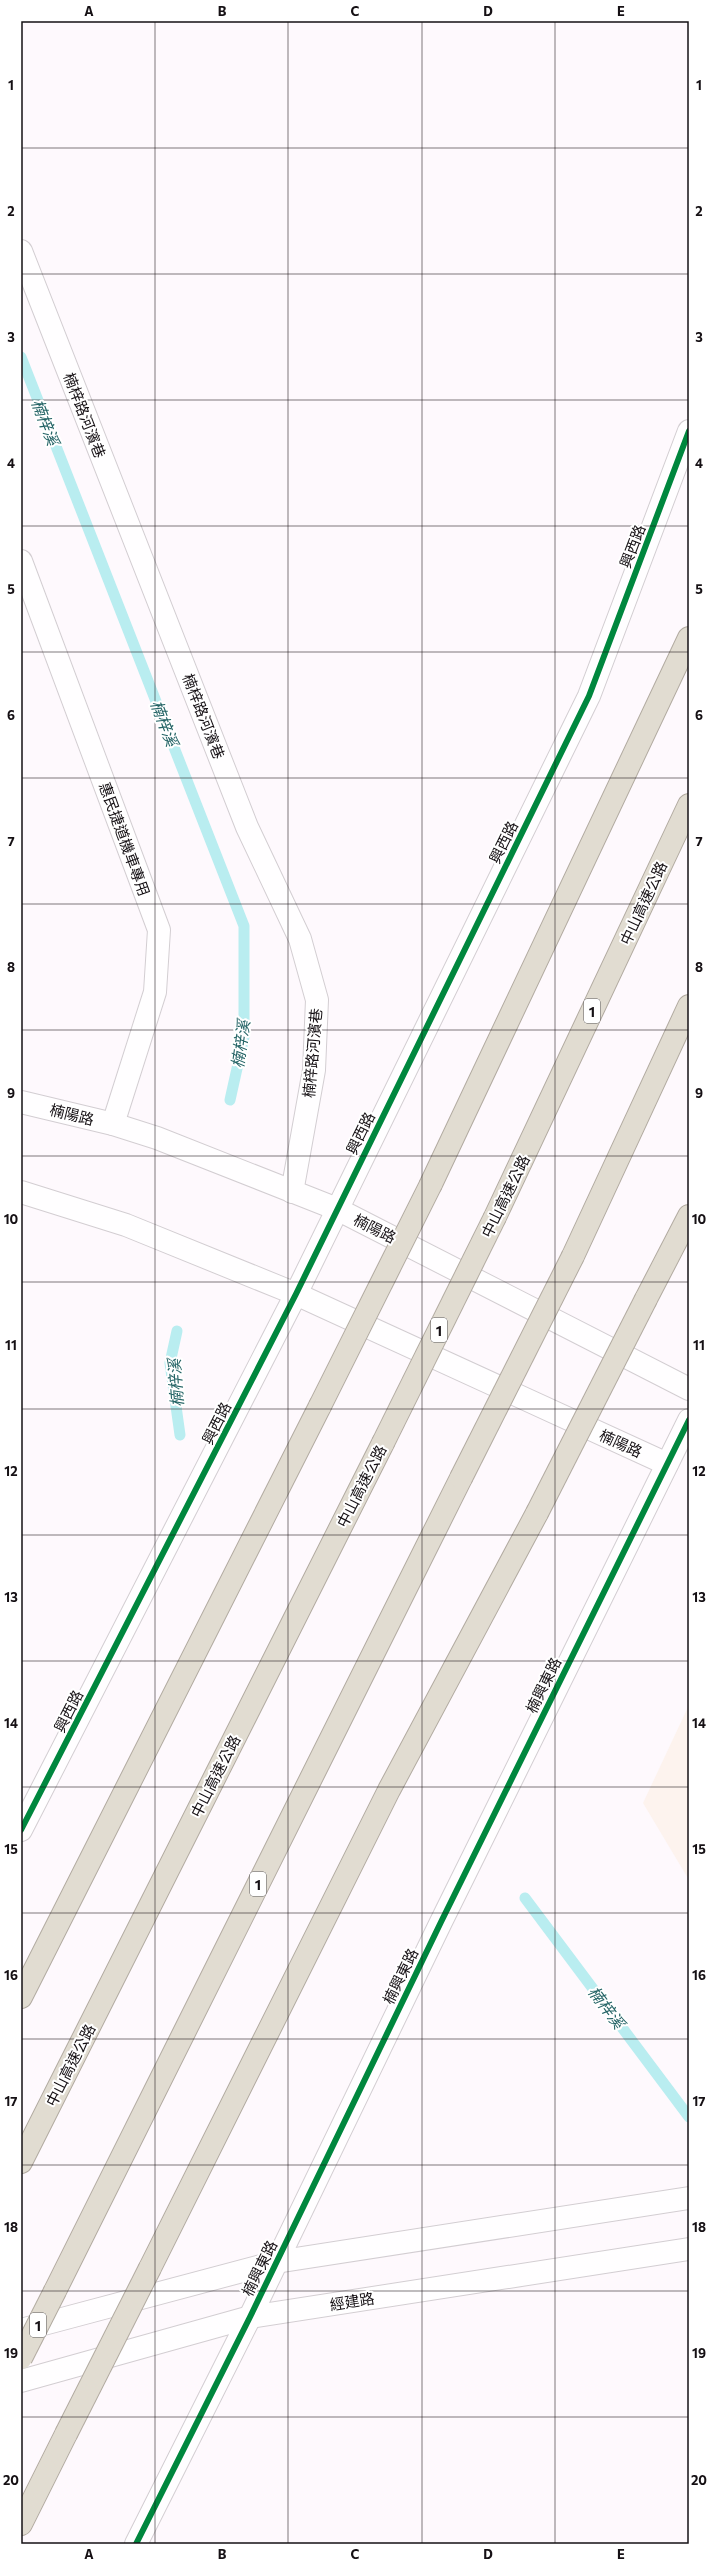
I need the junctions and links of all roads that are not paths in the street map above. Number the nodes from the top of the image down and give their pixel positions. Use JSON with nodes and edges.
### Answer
{"nodes":[{"id":1,"x":21,"y":251,"type":"edge"},
{"id":2,"x":689,"y":431,"type":"edge"},
{"id":3,"x":21,"y":561,"type":"edge"},
{"id":4,"x":689,"y":638,"type":"edge"},
{"id":5,"x":689,"y":805,"type":"edge"},
{"id":6,"x":689,"y":1006,"type":"edge"},
{"id":7,"x":21,"y":1102,"type":"edge"},
{"id":8,"x":113,"y":1124,"type":"junction"},
{"id":9,"x":21,"y":1192,"type":"edge"},
{"id":10,"x":292,"y":1192,"type":"junction"},
{"id":11,"x":337,"y":1209,"type":"junction"},
{"id":12,"x":689,"y":1216,"type":"edge"},
{"id":13,"x":296,"y":1294,"type":"junction"},
{"id":14,"x":689,"y":1388,"type":"edge"},
{"id":15,"x":689,"y":1420,"type":"edge"},
{"id":16,"x":667,"y":1464,"type":"junction"},
{"id":17,"x":21,"y":1830,"type":"edge"},
{"id":18,"x":21,"y":1997,"type":"edge"},
{"id":19,"x":21,"y":2162,"type":"edge"},
{"id":20,"x":689,"y":2198,"type":"edge"},
{"id":21,"x":689,"y":2249,"type":"edge"},
{"id":22,"x":276,"y":2262,"type":"junction"},
{"id":23,"x":250,"y":2317,"type":"junction"},
{"id":24,"x":21,"y":2330,"type":"edge"},
{"id":25,"x":21,"y":2358,"type":"edge"},
{"id":26,"x":21,"y":2380,"type":"edge"},
{"id":27,"x":21,"y":2524,"type":"edge"},
{"id":28,"x":136,"y":2544,"type":"edge"}],
"edges":[{"from":1,"to":10,"type":"street","name":"楠梓路河濱巷"},
{"from":2,"to":11,"type":"street","name":"興西路"},
{"from":3,"to":8,"type":"street","name":"惠民捷道機車專用"},
{"from":4,"to":18,"type":"highway","bridge":true},
{"from":5,"to":19,"type":"highway","name":"中山高速公路","number":"1","bridge":true},
{"from":6,"to":25,"type":"highway","number":"1","bridge":true},
{"from":7,"to":8,"type":"street","name":"楠陽路"},
{"from":8,"to":10,"type":"street","name":"楠陽路"},
{"from":9,"to":13,"type":"street","name":"楠陽路"},
{"from":10,"to":11,"type":"street","name":"楠陽路"},
{"from":11,"to":13,"type":"street","name":"興西路"},
{"from":11,"to":14,"type":"street","name":"楠陽路"},
{"from":12,"to":27,"type":"highway","bridge":true},
{"from":13,"to":16,"type":"street","name":"楠陽路"},
{"from":13,"to":17,"type":"street","name":"興西路"},
{"from":15,"to":16,"type":"street","name":"楠興東路"},
{"from":16,"to":22,"type":"street","name":"楠興東路"},
{"from":20,"to":22,"type":"street"},
{"from":21,"to":23,"type":"street","name":"經建路"},
{"from":22,"to":23,"type":"street","name":"楠興東路"},
{"from":22,"to":24,"type":"street"},
{"from":23,"to":26,"type":"street","name":"經建路"},
{"from":23,"to":28,"type":"street","name":"楠興東路"}]}
